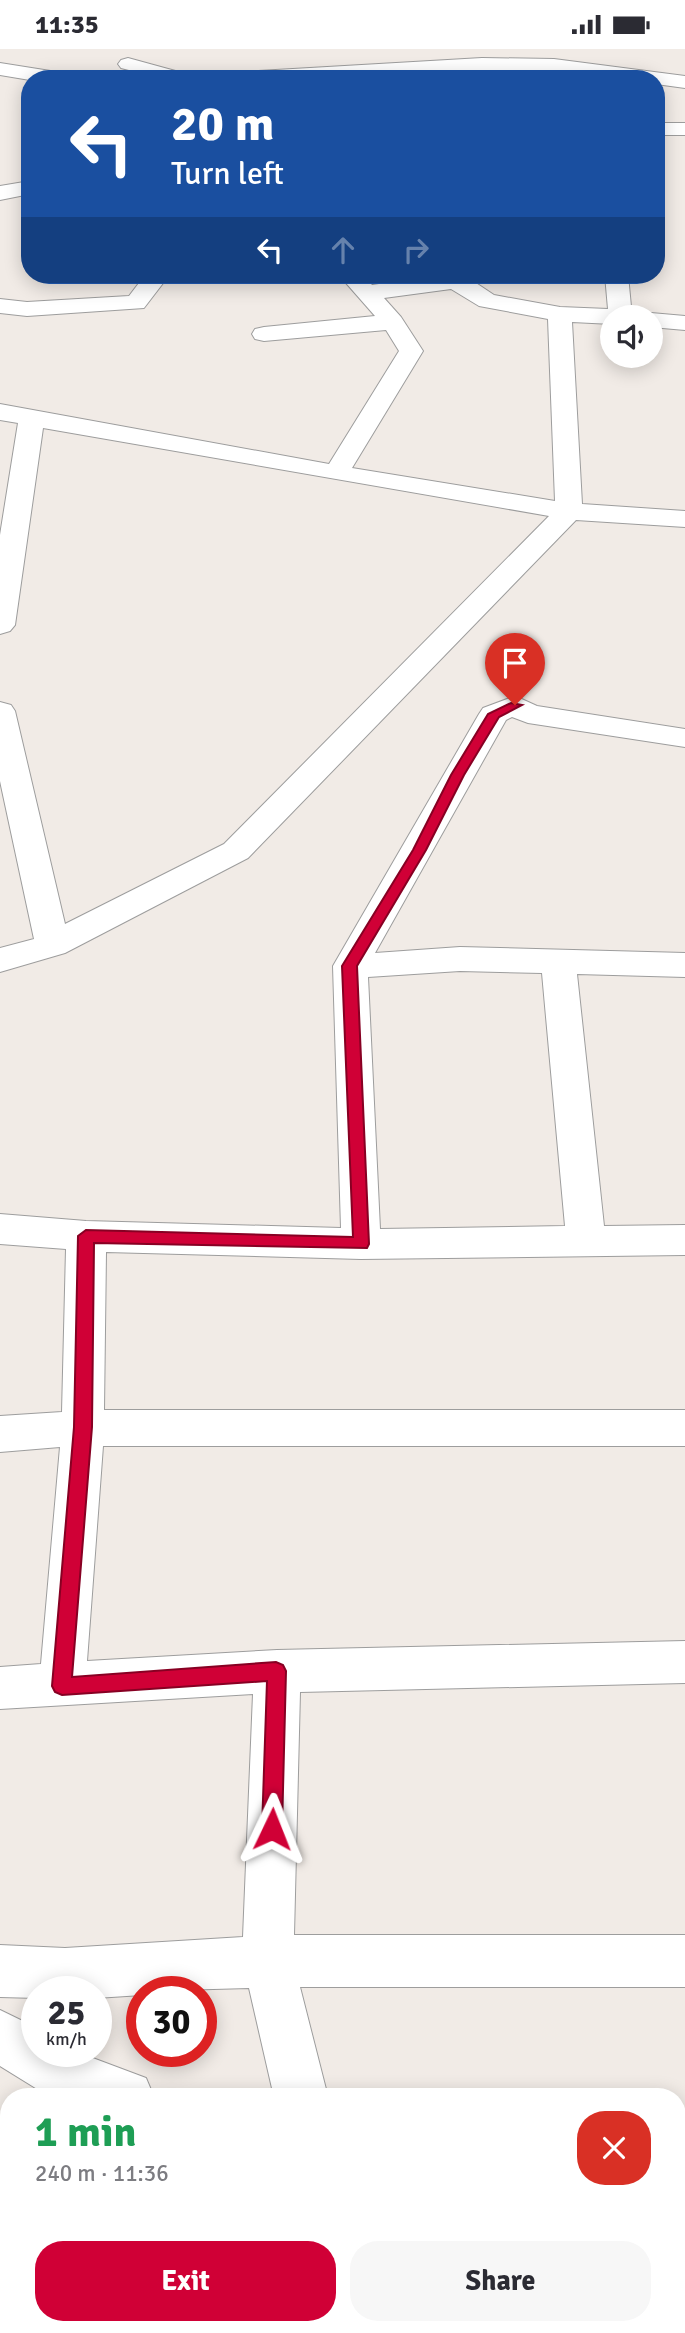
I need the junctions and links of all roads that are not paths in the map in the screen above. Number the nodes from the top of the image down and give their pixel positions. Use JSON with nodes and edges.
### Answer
{"nodes":[{"id":1,"x":151,"y":49,"type":"edge"},
{"id":2,"x":128,"y":64,"type":"junction"},
{"id":3,"x":0,"y":69,"type":"edge"},
{"id":4,"x":121,"y":70,"type":"edge"},
{"id":5,"x":150,"y":70,"type":"edge"},
{"id":6,"x":375,"y":70,"type":"edge"},
{"id":7,"x":593,"y":70,"type":"edge"},
{"id":8,"x":21,"y":72,"type":"edge"},
{"id":9,"x":665,"y":79,"type":"edge"},
{"id":10,"x":685,"y":82,"type":"edge"},
{"id":11,"x":665,"y":129,"type":"edge"},
{"id":12,"x":685,"y":129,"type":"edge"},
{"id":13,"x":21,"y":189,"type":"edge"},
{"id":14,"x":0,"y":193,"type":"edge"},
{"id":15,"x":150,"y":284,"type":"edge"},
{"id":16,"x":357,"y":284,"type":"edge"},
{"id":17,"x":463,"y":284,"type":"edge"},
{"id":18,"x":618,"y":284,"type":"edge"},
{"id":19,"x":620,"y":305,"type":"edge"},
{"id":20,"x":0,"y":306,"type":"edge"},
{"id":21,"x":560,"y":314,"type":"junction"},
{"id":22,"x":600,"y":316,"type":"edge"},
{"id":23,"x":663,"y":321,"type":"edge"},
{"id":24,"x":393,"y":322,"type":"junction"},
{"id":25,"x":685,"y":323,"type":"edge"},
{"id":26,"x":264,"y":334,"type":"dead end"},
{"id":27,"x":0,"y":412,"type":"edge"},
{"id":28,"x":32,"y":417,"type":"junction"},
{"id":29,"x":336,"y":473,"type":"junction"},
{"id":30,"x":569,"y":511,"type":"junction"},
{"id":31,"x":685,"y":519,"type":"edge"},
{"id":32,"x":0,"y":625,"type":"edge"},
{"id":33,"x":0,"y":711,"type":"edge"},
{"id":34,"x":685,"y":738,"type":"edge"},
{"id":35,"x":53,"y":945,"type":"junction"},
{"id":36,"x":0,"y":960,"type":"edge"},
{"id":37,"x":559,"y":964,"type":"junction"},
{"id":38,"x":685,"y":965,"type":"edge"},
{"id":39,"x":349,"y":966,"type":"junction"},
{"id":40,"x":3,"y":1219,"type":"edge"},
{"id":41,"x":86,"y":1236,"type":"junction"},
{"id":42,"x":685,"y":1240,"type":"edge"},
{"id":43,"x":586,"y":1241,"type":"junction"},
{"id":44,"x":361,"y":1244,"type":"junction"},
{"id":45,"x":83,"y":1427,"type":"junction"},
{"id":46,"x":685,"y":1428,"type":"edge"},
{"id":47,"x":0,"y":1434,"type":"edge"},
{"id":48,"x":685,"y":1662,"type":"edge"},
{"id":49,"x":276,"y":1671,"type":"junction"},
{"id":50,"x":62,"y":1686,"type":"junction"},
{"id":51,"x":0,"y":1688,"type":"edge"},
{"id":52,"x":268,"y":1961,"type":"junction"},
{"id":53,"x":685,"y":1961,"type":"edge"},
{"id":54,"x":0,"y":1971,"type":"edge"},
{"id":55,"x":0,"y":2036,"type":"edge"},
{"id":56,"x":100,"y":2088,"type":"edge"},
{"id":57,"x":299,"y":2088,"type":"edge"}],
"edges":[{"from":1,"to":2,"type":"street"},
{"from":2,"to":4,"type":"street"},
{"from":2,"to":5,"type":"street"},
{"from":3,"to":8,"type":"street"},
{"from":6,"to":7,"type":"street"},
{"from":9,"to":10,"type":"street"},
{"from":11,"to":12,"type":"street"},
{"from":13,"to":14,"type":"street"},
{"from":15,"to":20,"type":"street"},
{"from":16,"to":24,"type":"street"},
{"from":17,"to":21,"type":"street"},
{"from":18,"to":19,"type":"street"},
{"from":21,"to":22,"type":"street"},
{"from":21,"to":30,"type":"street"},
{"from":23,"to":25,"type":"street"},
{"from":24,"to":26,"type":"street"},
{"from":24,"to":29,"type":"street"},
{"from":27,"to":28,"type":"street"},
{"from":28,"to":29,"type":"street"},
{"from":28,"to":32,"type":"street"},
{"from":29,"to":30,"type":"street"},
{"from":30,"to":31,"type":"street"},
{"from":30,"to":35,"type":"street"},
{"from":33,"to":35,"type":"street"},
{"from":34,"to":39,"type":"street"},
{"from":35,"to":36,"type":"street"},
{"from":37,"to":38,"type":"street"},
{"from":37,"to":39,"type":"street"},
{"from":37,"to":43,"type":"street"},
{"from":39,"to":44,"type":"street"},
{"from":40,"to":41,"type":"street"},
{"from":41,"to":44,"type":"street"},
{"from":41,"to":45,"type":"street"},
{"from":42,"to":43,"type":"street"},
{"from":43,"to":44,"type":"street"},
{"from":45,"to":46,"type":"street"},
{"from":45,"to":47,"type":"street"},
{"from":45,"to":50,"type":"street"},
{"from":48,"to":49,"type":"street"},
{"from":49,"to":50,"type":"street"},
{"from":49,"to":52,"type":"street"},
{"from":50,"to":51,"type":"street"},
{"from":52,"to":53,"type":"street"},
{"from":52,"to":54,"type":"street"},
{"from":52,"to":57,"type":"street"},
{"from":55,"to":56,"type":"street"}]}
